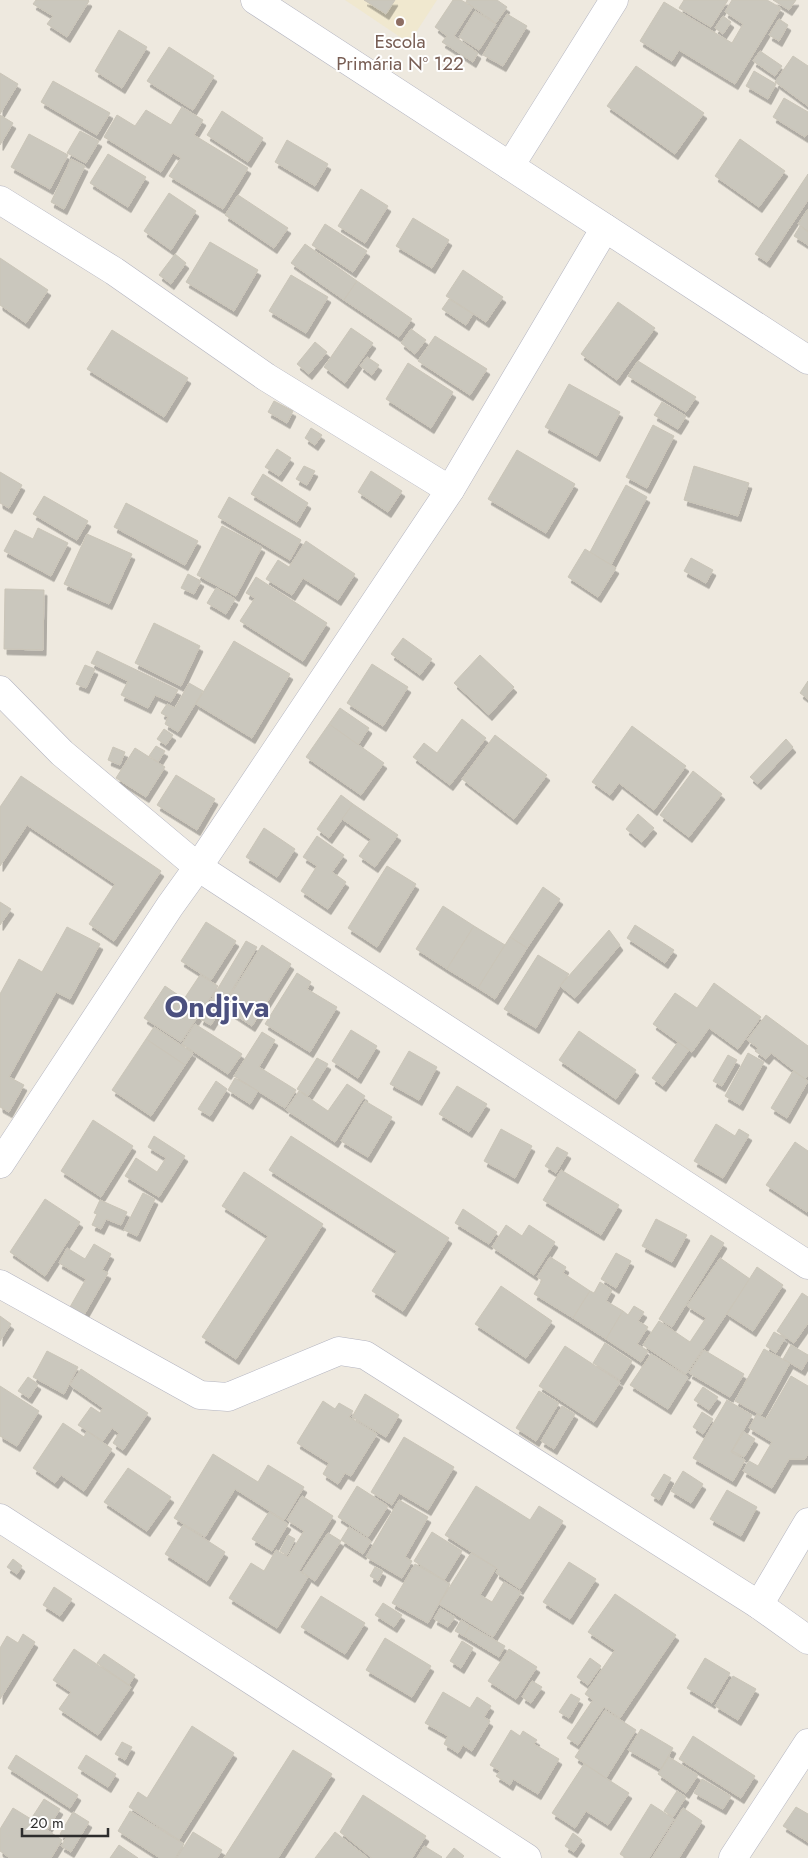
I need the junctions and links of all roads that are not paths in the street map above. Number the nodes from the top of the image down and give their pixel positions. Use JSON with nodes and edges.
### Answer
{"nodes":[{"id":1,"x":255,"y":0,"type":"edge"},
{"id":2,"x":614,"y":0,"type":"edge"},
{"id":3,"x":510,"y":166,"type":"junction"},
{"id":4,"x":0,"y":200,"type":"edge"},
{"id":5,"x":605,"y":228,"type":"junction"},
{"id":6,"x":808,"y":360,"type":"edge"},
{"id":7,"x":450,"y":490,"type":"junction"},
{"id":8,"x":0,"y":690,"type":"edge"},
{"id":9,"x":198,"y":867,"type":"junction"},
{"id":10,"x":0,"y":1164,"type":"edge"},
{"id":11,"x":808,"y":1265,"type":"edge"},
{"id":12,"x":0,"y":1284,"type":"edge"},
{"id":13,"x":0,"y":1518,"type":"edge"},
{"id":14,"x":808,"y":1522,"type":"edge"},
{"id":15,"x":759,"y":1605,"type":"junction"},
{"id":16,"x":808,"y":1640,"type":"edge"},
{"id":17,"x":808,"y":1743,"type":"edge"},
{"id":18,"x":526,"y":1858,"type":"edge"},
{"id":19,"x":733,"y":1858,"type":"edge"}],
"edges":[{"from":1,"to":3,"type":"street"},
{"from":2,"to":3,"type":"street"},
{"from":3,"to":5,"type":"street"},
{"from":4,"to":7,"type":"street"},
{"from":5,"to":6,"type":"street"},
{"from":5,"to":7,"type":"street"},
{"from":7,"to":9,"type":"street"},
{"from":8,"to":9,"type":"street"},
{"from":9,"to":10,"type":"street"},
{"from":9,"to":11,"type":"street"},
{"from":12,"to":15,"type":"street"},
{"from":13,"to":18,"type":"street"},
{"from":14,"to":15,"type":"street"},
{"from":15,"to":16,"type":"street"},
{"from":17,"to":19,"type":"street"}]}
